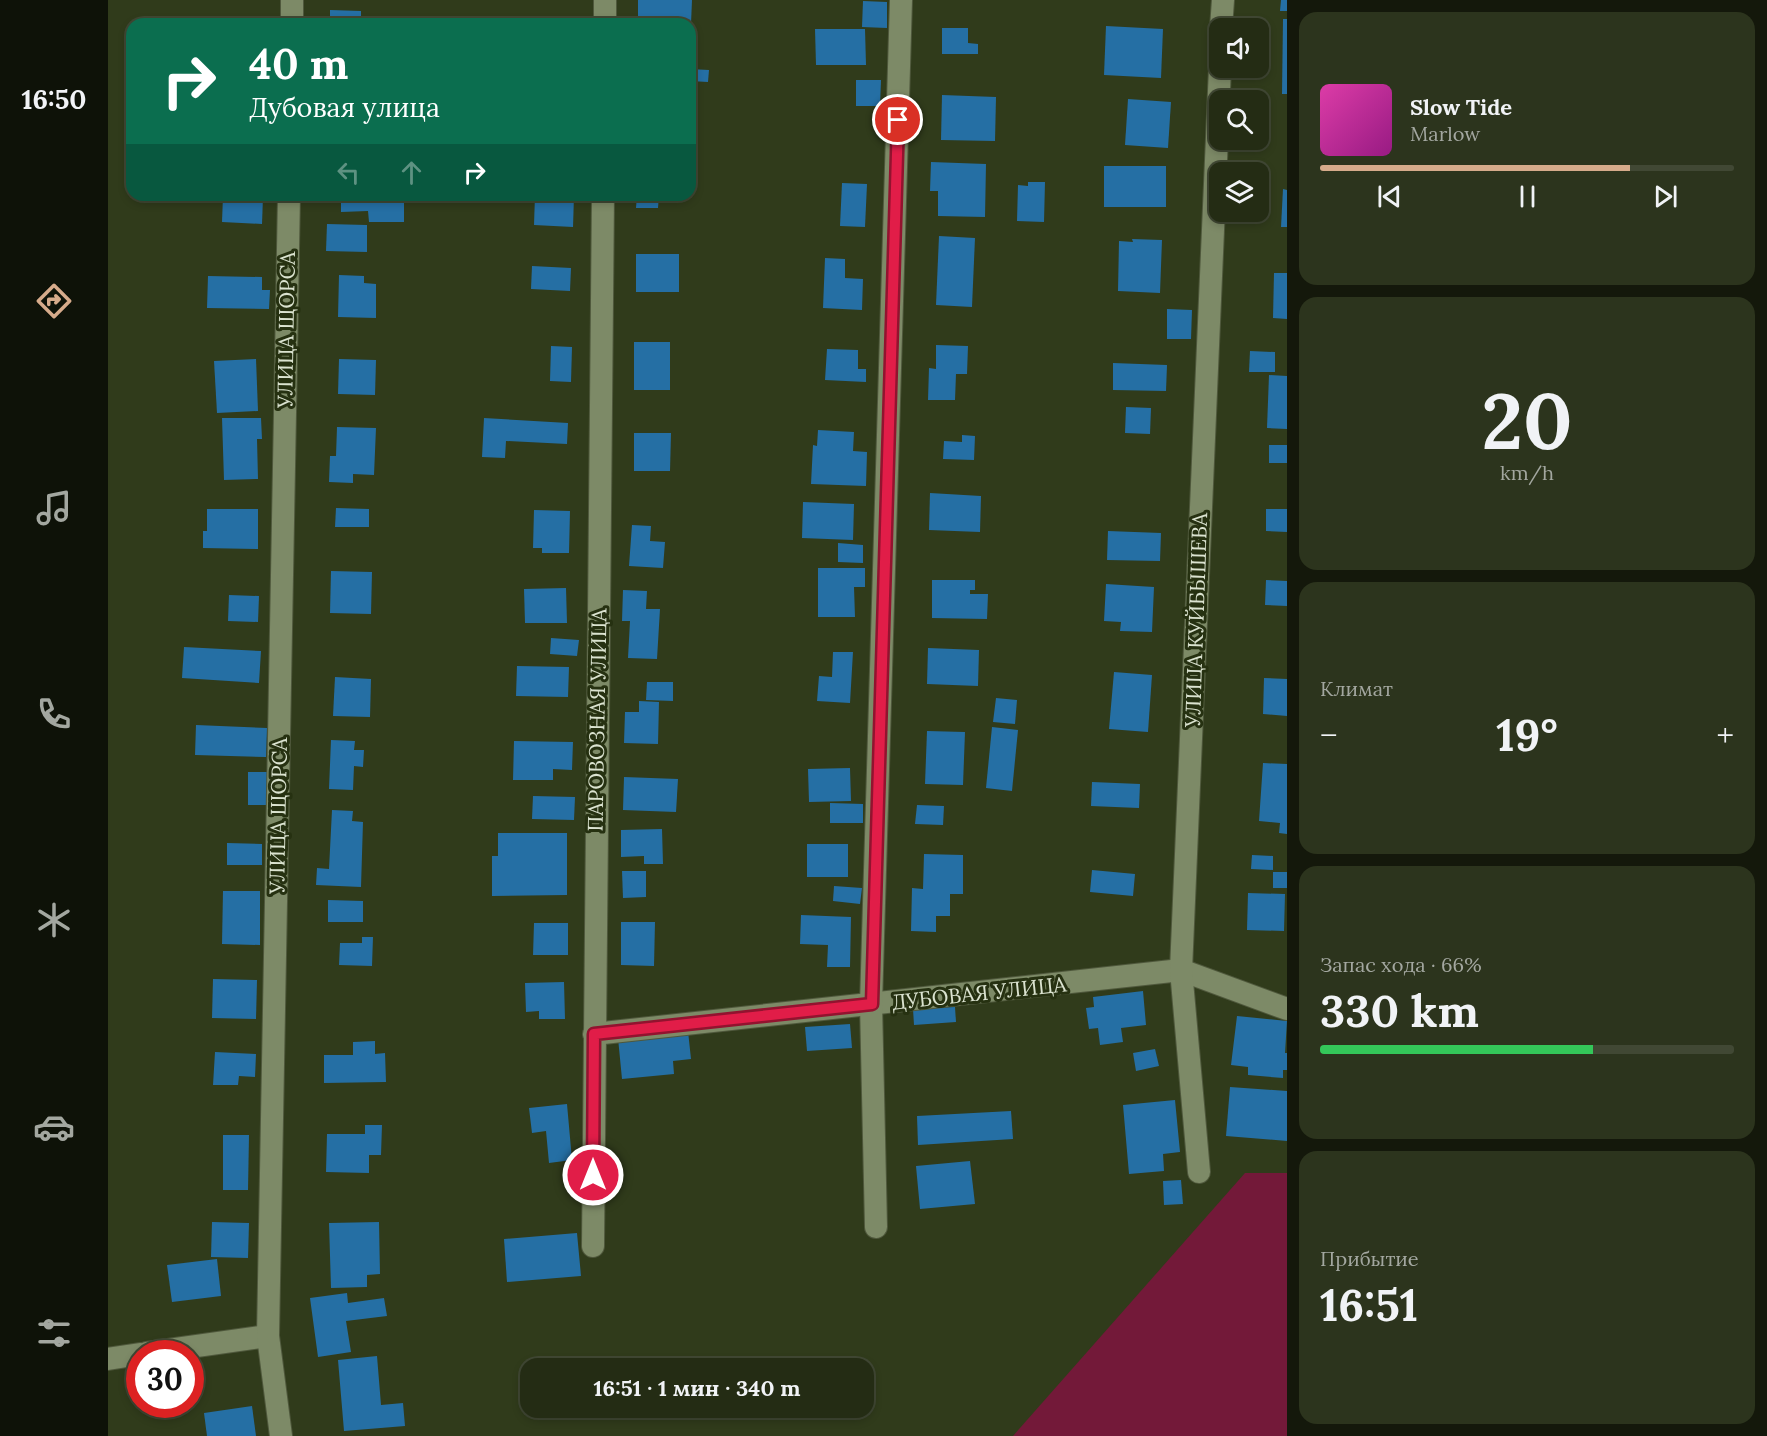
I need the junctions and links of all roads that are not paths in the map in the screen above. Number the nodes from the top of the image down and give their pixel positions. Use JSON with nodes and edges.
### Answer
{"nodes":[{"id":1,"x":292,"y":0,"type":"edge"},
{"id":2,"x":605,"y":0,"type":"edge"},
{"id":3,"x":901,"y":0,"type":"edge"},
{"id":4,"x":1223,"y":0,"type":"edge"},
{"id":5,"x":292,"y":18,"type":"edge"},
{"id":6,"x":605,"y":18,"type":"edge"},
{"id":7,"x":1222,"y":18,"type":"edge"},
{"id":8,"x":1220,"y":78,"type":"edge"},
{"id":9,"x":289,"y":201,"type":"edge"},
{"id":10,"x":603,"y":201,"type":"edge"},
{"id":11,"x":1181,"y":970,"type":"junction"},
{"id":12,"x":872,"y":1004,"type":"junction"},
{"id":13,"x":1287,"y":1009,"type":"edge"},
{"id":14,"x":594,"y":1034,"type":"junction"},
{"id":15,"x":1199,"y":1172,"type":"dead end"},
{"id":16,"x":876,"y":1227,"type":"dead end"},
{"id":17,"x":592,"y":1246,"type":"dead end"},
{"id":18,"x":268,"y":1336,"type":"junction"},
{"id":19,"x":204,"y":1345,"type":"edge"},
{"id":20,"x":126,"y":1356,"type":"edge"},
{"id":21,"x":108,"y":1359,"type":"edge"},
{"id":22,"x":280,"y":1436,"type":"edge"}],
"edges":[{"from":1,"to":5,"type":"street"},
{"from":2,"to":6,"type":"street"},
{"from":3,"to":12,"type":"street"},
{"from":4,"to":7,"type":"street"},
{"from":8,"to":11,"type":"street","name":"УЛИЦА КУЙБЫШЕВА"},
{"from":9,"to":18,"type":"street","name":"УЛИЦА ЩОРСА"},
{"from":10,"to":14,"type":"street","name":"ПАРОВОЗНАЯ УЛИЦА"},
{"from":11,"to":12,"type":"street","name":"ДУБОВАЯ УЛИЦА"},
{"from":11,"to":13,"type":"street","name":"ДУБОВАЯ УЛИЦА"},
{"from":11,"to":15,"type":"street","name":"УЛИЦА КУЙБЫШЕВА"},
{"from":12,"to":14,"type":"street","name":"ДУБОВАЯ УЛИЦА"},
{"from":12,"to":16,"type":"street"},
{"from":14,"to":17,"type":"street","name":"ПАРОВОЗНАЯ УЛИЦА"},
{"from":18,"to":19,"type":"street"},
{"from":18,"to":22,"type":"street","name":"УЛИЦА ЩОРСА"},
{"from":20,"to":21,"type":"street"}]}
